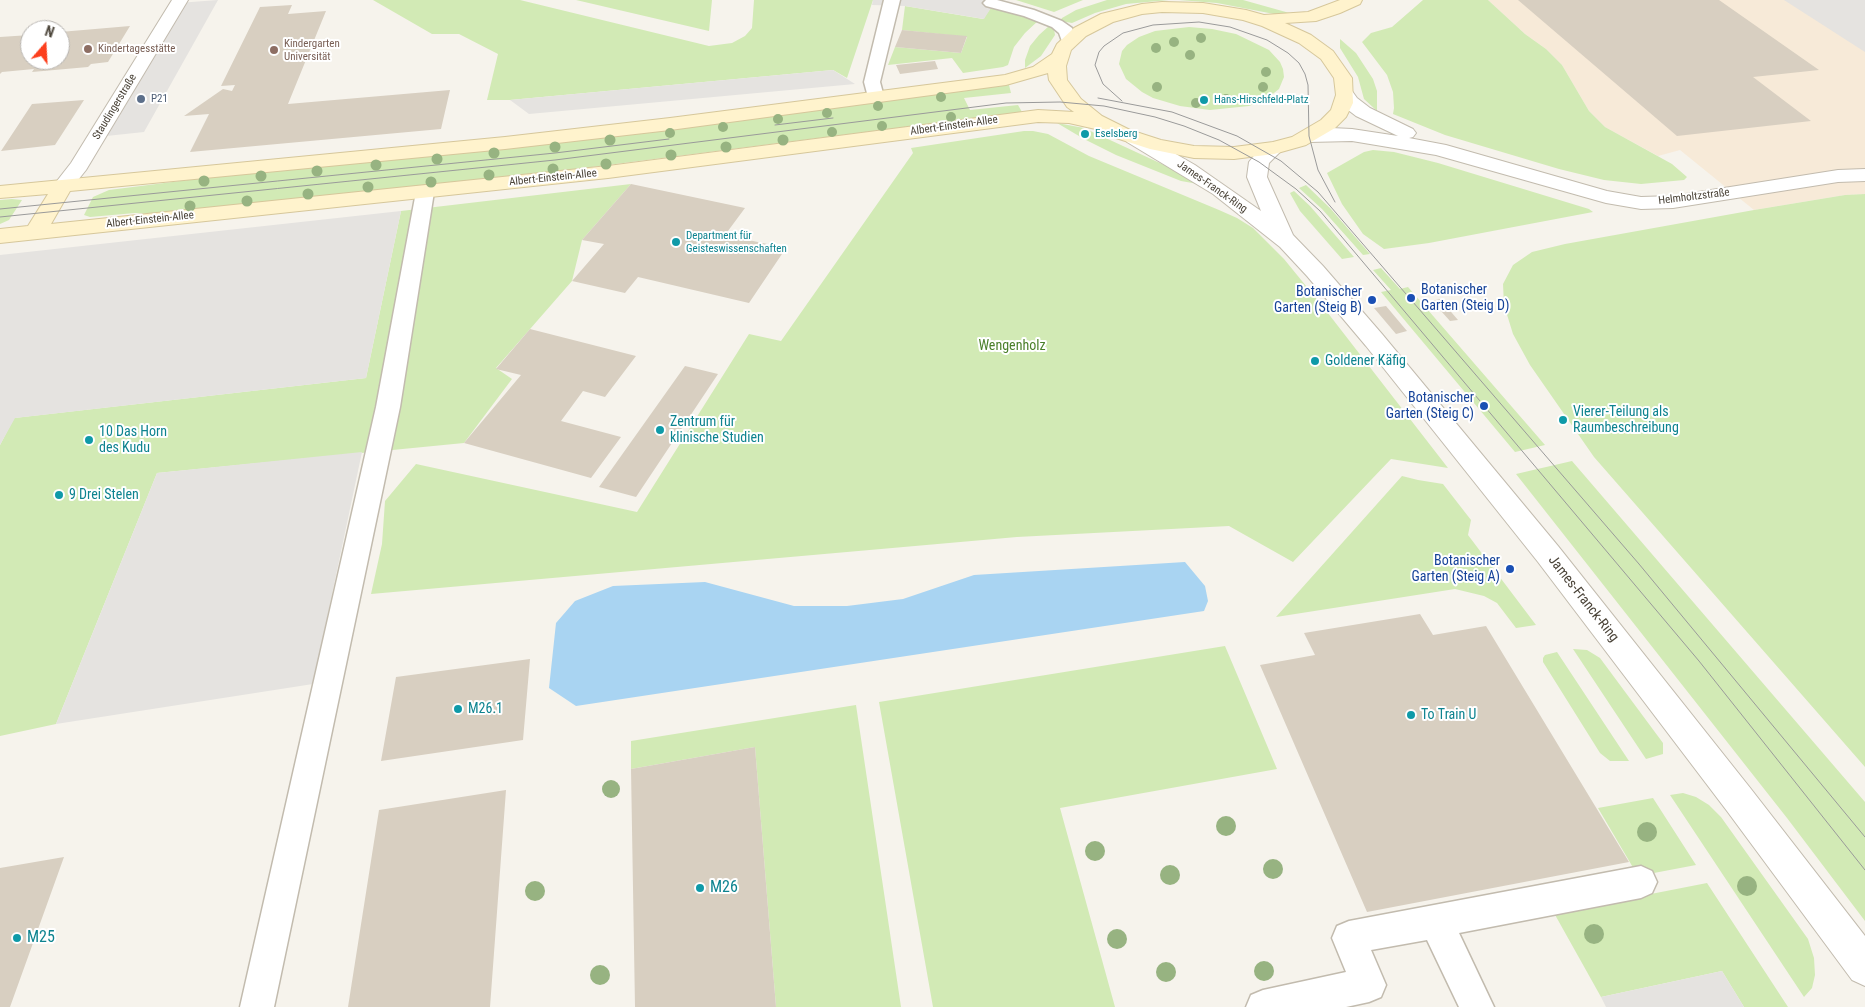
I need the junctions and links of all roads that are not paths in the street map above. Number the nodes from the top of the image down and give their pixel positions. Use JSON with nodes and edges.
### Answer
{"nodes":[{"id":1,"x":180,"y":0,"type":"edge"},
{"id":2,"x":892,"y":0,"type":"edge"},
{"id":3,"x":1354,"y":0,"type":"edge"},
{"id":4,"x":1360,"y":0,"type":"edge"},
{"id":5,"x":991,"y":3,"type":"dead end"},
{"id":6,"x":1256,"y":18,"type":"junction"},
{"id":7,"x":1069,"y":40,"type":"junction"},
{"id":8,"x":1327,"y":55,"type":"junction"},
{"id":9,"x":1059,"y":57,"type":"junction"},
{"id":10,"x":1345,"y":95,"type":"junction"},
{"id":11,"x":876,"y":98,"type":"junction"},
{"id":12,"x":1103,"y":125,"type":"junction"},
{"id":13,"x":1309,"y":136,"type":"junction"},
{"id":14,"x":1134,"y":138,"type":"junction"},
{"id":15,"x":1274,"y":148,"type":"junction"},
{"id":16,"x":1439,"y":149,"type":"junction"},
{"id":17,"x":1865,"y":175,"type":"edge"},
{"id":18,"x":63,"y":186,"type":"junction"},
{"id":19,"x":0,"y":192,"type":"edge"},
{"id":20,"x":425,"y":192,"type":"junction"},
{"id":21,"x":35,"y":232,"type":"junction"},
{"id":22,"x":0,"y":236,"type":"edge"},
{"id":23,"x":1288,"y":242,"type":"junction"},
{"id":24,"x":1641,"y":882,"type":"dead end"},
{"id":25,"x":1436,"y":922,"type":"junction"},
{"id":26,"x":1865,"y":967,"type":"edge"},
{"id":27,"x":257,"y":1007,"type":"edge"},
{"id":28,"x":1262,"y":1007,"type":"edge"},
{"id":29,"x":1477,"y":1007,"type":"edge"}],
"edges":[{"from":1,"to":18,"type":"street","name":"Staudingerstraße"},
{"from":2,"to":11,"type":"lane"},
{"from":3,"to":6,"type":"street"},
{"from":4,"to":8,"type":"street"},
{"from":5,"to":7,"type":"lane"},
{"from":6,"to":7,"type":"street"},
{"from":6,"to":8,"type":"street"},
{"from":7,"to":9,"type":"street"},
{"from":8,"to":10,"type":"street"},
{"from":9,"to":11,"type":"street"},
{"from":9,"to":12,"type":"street"},
{"from":10,"to":13,"type":"street"},
{"from":10,"to":16,"type":"street","name":"Helmholtzstraße"},
{"from":11,"to":18,"type":"street"},
{"from":12,"to":14,"type":"street"},
{"from":12,"to":20,"type":"street","name":"Albert-Einstein-Allee"},
{"from":13,"to":15,"type":"street"},
{"from":13,"to":16,"type":"street","name":"Helmholtzstraße"},
{"from":14,"to":15,"type":"street"},
{"from":14,"to":23,"type":"street","name":"James-Franck-Ring"},
{"from":15,"to":23,"type":"street","name":"James-Franck-Ring"},
{"from":16,"to":17,"type":"street","name":"Helmholtzstraße"},
{"from":18,"to":19,"type":"street"},
{"from":18,"to":21,"type":"street"},
{"from":20,"to":21,"type":"street","name":"Albert-Einstein-Allee"},
{"from":20,"to":27,"type":"lane"},
{"from":21,"to":22,"type":"street","name":"Albert-Einstein-Allee"},
{"from":23,"to":26,"type":"street","name":"James-Franck-Ring"},
{"from":24,"to":25,"type":"lane"},
{"from":25,"to":28,"type":"lane"},
{"from":25,"to":29,"type":"lane"}]}
